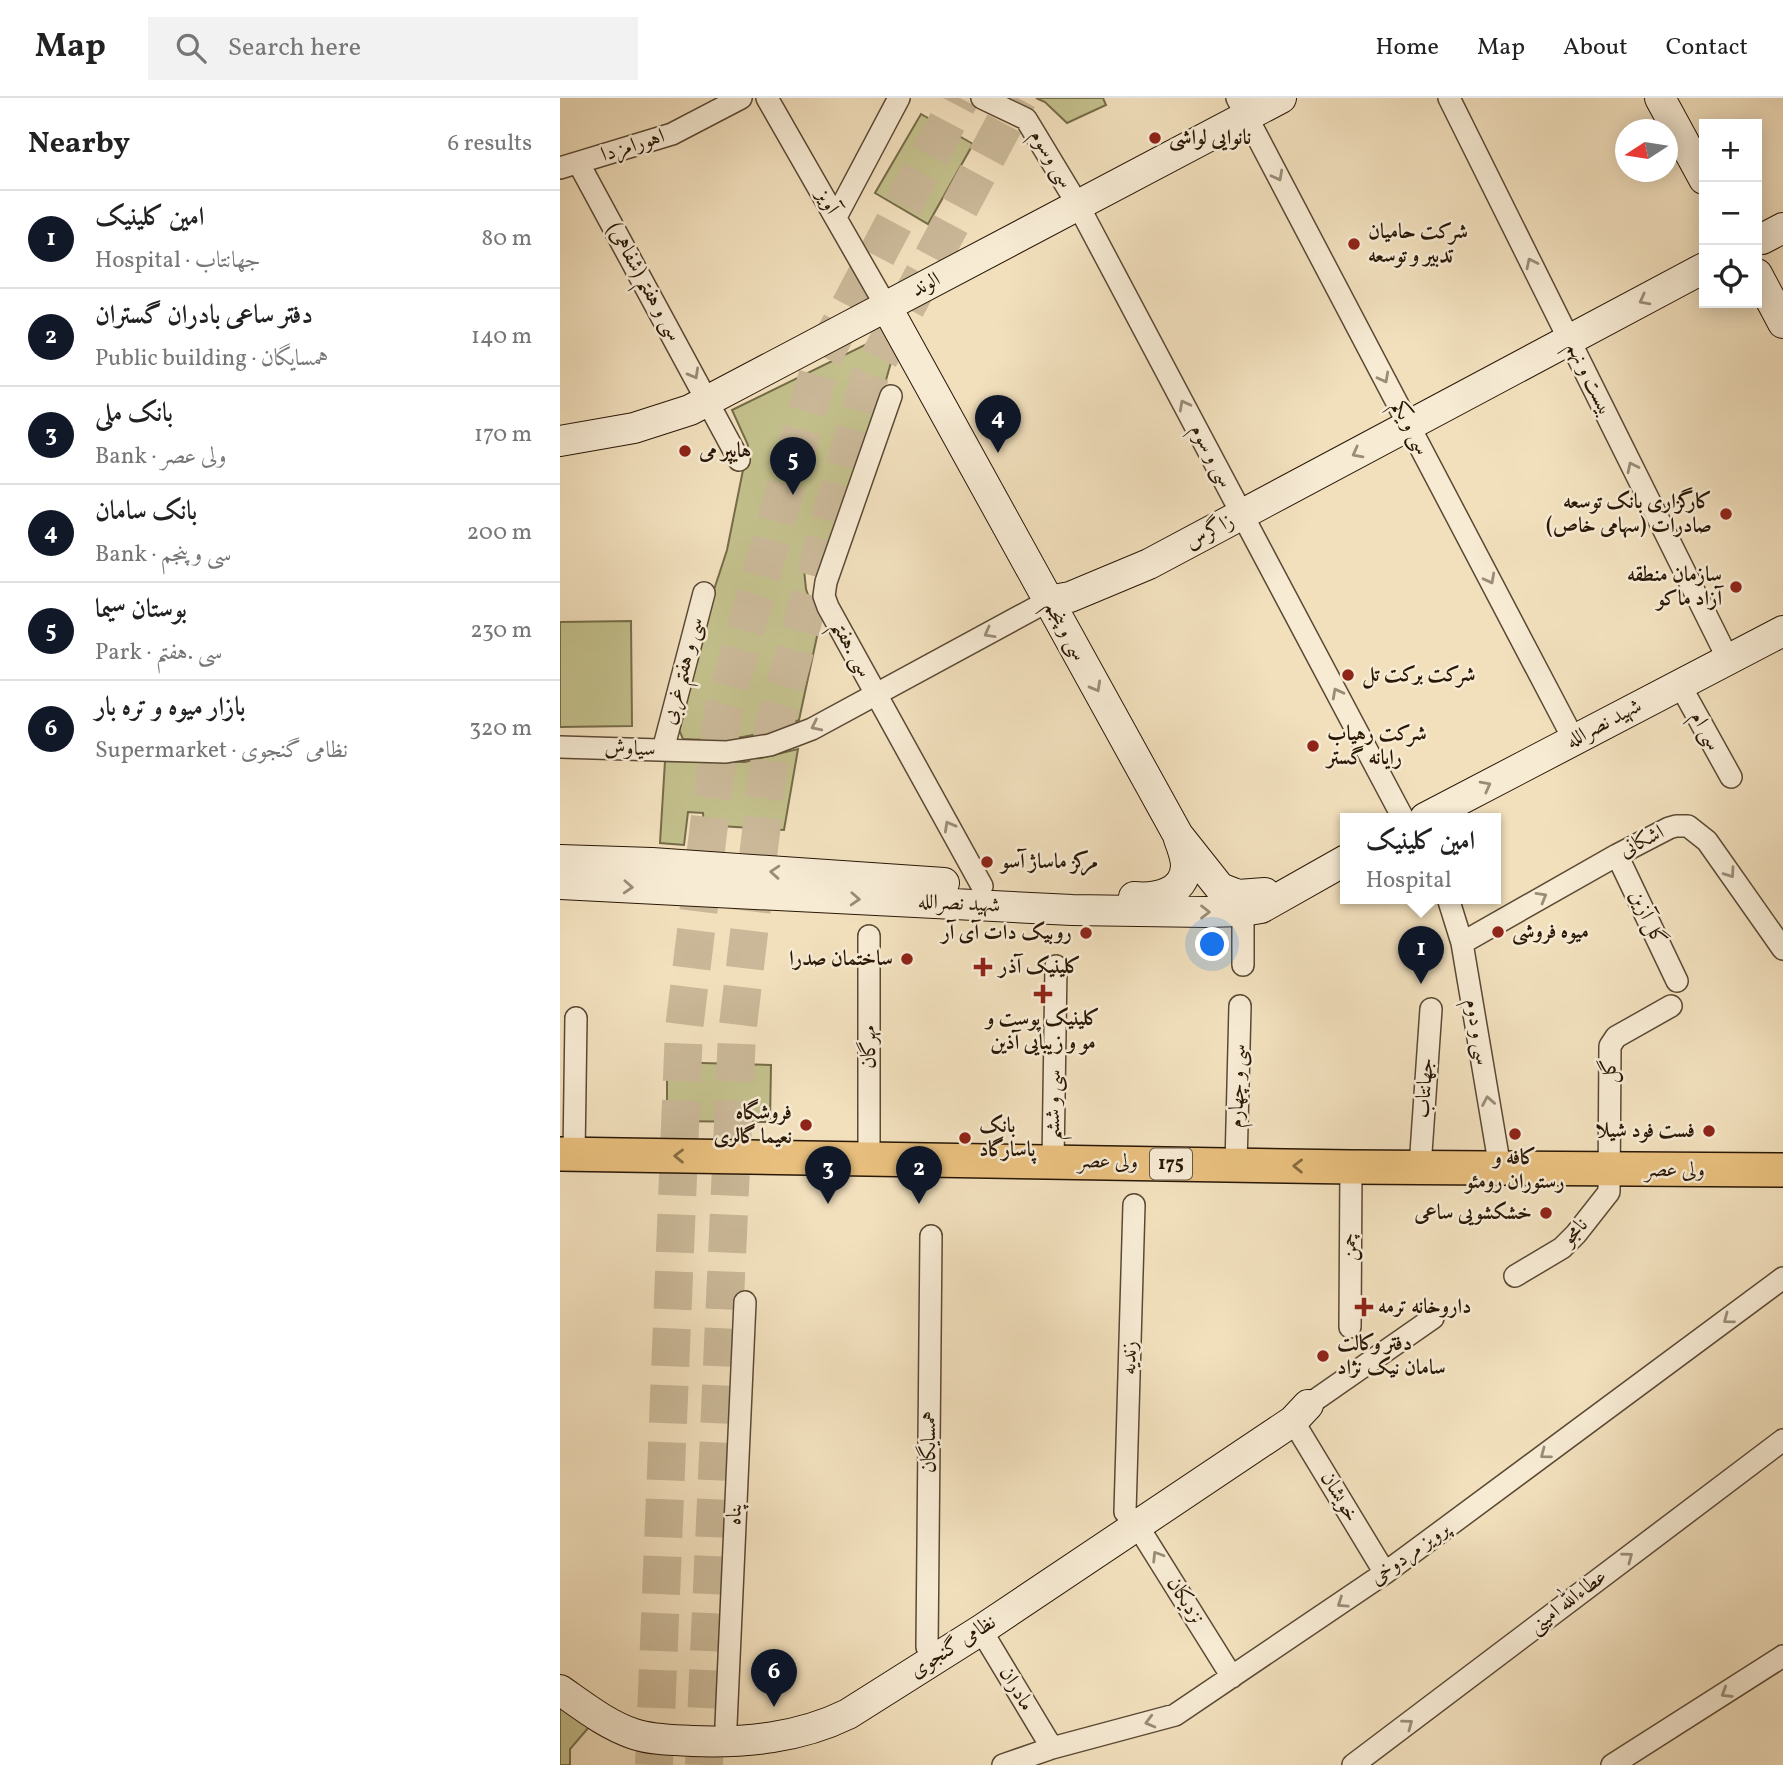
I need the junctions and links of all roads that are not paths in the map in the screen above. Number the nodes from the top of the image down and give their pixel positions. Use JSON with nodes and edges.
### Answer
{"nodes":[{"id":1,"x":741,"y":98,"type":"edge"},
{"id":2,"x":767,"y":98,"type":"edge"},
{"id":3,"x":899,"y":98,"type":"edge"},
{"id":4,"x":982,"y":98,"type":"edge"},
{"id":5,"x":1280,"y":98,"type":"edge"},
{"id":6,"x":1450,"y":98,"type":"edge"},
{"id":7,"x":1660,"y":98,"type":"edge"},
{"id":8,"x":1242,"y":107,"type":"edge"},
{"id":9,"x":569,"y":166,"type":"edge"},
{"id":10,"x":1699,"y":170,"type":"edge"},
{"id":11,"x":1078,"y":205,"type":"junction"},
{"id":12,"x":836,"y":217,"type":"junction"},
{"id":13,"x":1699,"y":271,"type":"edge"},
{"id":14,"x":1762,"y":283,"type":"edge"},
{"id":15,"x":893,"y":302,"type":"junction"},
{"id":16,"x":1783,"y":323,"type":"edge"},
{"id":17,"x":1569,"y":340,"type":"junction"},
{"id":18,"x":891,"y":396,"type":"dead end"},
{"id":19,"x":708,"y":401,"type":"junction"},
{"id":20,"x":1409,"y":425,"type":"junction"},
{"id":21,"x":560,"y":441,"type":"edge"},
{"id":22,"x":739,"y":460,"type":"dead end"},
{"id":23,"x":1242,"y":514,"type":"junction"},
{"id":24,"x":1149,"y":564,"type":"junction"},
{"id":25,"x":704,"y":593,"type":"dead end"},
{"id":26,"x":1056,"y":600,"type":"junction"},
{"id":27,"x":1783,"y":631,"type":"edge"},
{"id":28,"x":1073,"y":645,"type":"junction"},
{"id":29,"x":1728,"y":659,"type":"junction"},
{"id":30,"x":1680,"y":684,"type":"junction"},
{"id":31,"x":876,"y":695,"type":"junction"},
{"id":32,"x":1574,"y":740,"type":"junction"},
{"id":33,"x":560,"y":747,"type":"edge"},
{"id":34,"x":663,"y":750,"type":"junction"},
{"id":35,"x":701,"y":751,"type":"joint"},
{"id":36,"x":1731,"y":776,"type":"dead end"},
{"id":37,"x":1400,"y":813,"type":"edge"},
{"id":38,"x":1435,"y":813,"type":"edge"},
{"id":39,"x":1178,"y":835,"type":"junction"},
{"id":40,"x":1617,"y":855,"type":"junction"},
{"id":41,"x":560,"y":860,"type":"edge"},
{"id":42,"x":1340,"y":863,"type":"edge"},
{"id":43,"x":560,"y":884,"type":"edge"},
{"id":44,"x":982,"y":886,"type":"junction"},
{"id":45,"x":1290,"y":890,"type":"junction"},
{"id":46,"x":1450,"y":904,"type":"edge"},
{"id":47,"x":1243,"y":911,"type":"junction"},
{"id":48,"x":869,"y":936,"type":"dead end"},
{"id":49,"x":1462,"y":943,"type":"junction"},
{"id":50,"x":1783,"y":949,"type":"edge"},
{"id":51,"x":1242,"y":965,"type":"dead end"},
{"id":52,"x":1056,"y":966,"type":"dead end"},
{"id":53,"x":1677,"y":981,"type":"dead end"},
{"id":54,"x":1240,"y":1006,"type":"dead end"},
{"id":55,"x":1671,"y":1006,"type":"dead end"},
{"id":56,"x":1431,"y":1009,"type":"dead end"},
{"id":57,"x":576,"y":1018,"type":"dead end"},
{"id":58,"x":567,"y":1154,"type":"edge"},
{"id":59,"x":869,"y":1159,"type":"junction"},
{"id":60,"x":1053,"y":1161,"type":"junction"},
{"id":61,"x":1236,"y":1165,"type":"junction"},
{"id":62,"x":1351,"y":1167,"type":"junction"},
{"id":63,"x":1420,"y":1167,"type":"junction"},
{"id":64,"x":1500,"y":1168,"type":"junction"},
{"id":65,"x":1611,"y":1170,"type":"junction"},
{"id":66,"x":1783,"y":1170,"type":"edge"},
{"id":67,"x":1134,"y":1205,"type":"dead end"},
{"id":68,"x":931,"y":1236,"type":"dead end"},
{"id":69,"x":1515,"y":1276,"type":"dead end"},
{"id":70,"x":1783,"y":1278,"type":"edge"},
{"id":71,"x":745,"y":1302,"type":"dead end"},
{"id":72,"x":1433,"y":1318,"type":"dead end"},
{"id":73,"x":1350,"y":1327,"type":"dead end"},
{"id":74,"x":1301,"y":1413,"type":"junction"},
{"id":75,"x":1783,"y":1440,"type":"edge"},
{"id":76,"x":1131,"y":1518,"type":"junction"},
{"id":77,"x":1385,"y":1573,"type":"junction"},
{"id":78,"x":981,"y":1630,"type":"junction"},
{"id":79,"x":932,"y":1653,"type":"junction"},
{"id":80,"x":1783,"y":1656,"type":"edge"},
{"id":81,"x":560,"y":1670,"type":"edge"},
{"id":82,"x":1232,"y":1677,"type":"junction"},
{"id":83,"x":560,"y":1690,"type":"edge"},
{"id":84,"x":727,"y":1734,"type":"junction"},
{"id":85,"x":1052,"y":1748,"type":"junction"},
{"id":86,"x":1003,"y":1765,"type":"edge"},
{"id":87,"x":1353,"y":1765,"type":"edge"},
{"id":88,"x":1612,"y":1765,"type":"edge"}],
"edges":[{"from":1,"to":9,"type":"street","name":"اهورامزدا"},
{"from":2,"to":12,"type":"street","name":"آویز"},
{"from":3,"to":12,"type":"street"},
{"from":4,"to":11,"type":"street","name":"سی وسوم"},
{"from":5,"to":8,"type":"street","name":"الوند"},
{"from":17,"to":6,"type":"street","name":"بیست و نهم","one_way":true},
{"from":7,"to":10,"type":"street"},
{"from":8,"to":11,"type":"street","name":"الوند"},
{"from":8,"to":20,"type":"street","name":"سی و یکم","one_way":true},
{"from":9,"to":19,"type":"street","name":"سی و هفتم (شفاهی)","one_way":true},
{"from":11,"to":15,"type":"street","name":"الوند"},
{"from":23,"to":11,"type":"street","name":"سی و سوم","one_way":true},
{"from":12,"to":15,"type":"street","name":"آویز"},
{"from":13,"to":17,"type":"street","name":"زاگرس","one_way":true},
{"from":14,"to":16,"type":"street"},
{"from":15,"to":19,"type":"street","name":"الوند"},
{"from":15,"to":26,"type":"street","name":"سی و پنجم"},
{"from":17,"to":20,"type":"street","name":"زاگرس"},
{"from":29,"to":17,"type":"street","name":"بیست و نهم","one_way":true},
{"from":18,"to":31,"type":"street","name":"سی .هفتم"},
{"from":19,"to":21,"type":"street","name":"الوند"},
{"from":19,"to":22,"type":"street"},
{"from":20,"to":23,"type":"street","name":"زاگرس","one_way":true},
{"from":20,"to":32,"type":"street","name":"سی و یکم","one_way":true},
{"from":23,"to":24,"type":"street","name":"زاگرس"},
{"from":37,"to":23,"type":"street","name":"سی و سوم","one_way":true},
{"from":24,"to":26,"type":"street","name":"زاگرس"},
{"from":24,"to":28,"type":"street"},
{"from":25,"to":34,"type":"street","name":"سی و هفتم غربی"},
{"from":26,"to":28,"type":"street","name":"سی و پنجم"},
{"from":26,"to":31,"type":"street","name":"زاگرس","one_way":true},
{"from":27,"to":29,"type":"street","name":"شهید نصرالله"},
{"from":28,"to":39,"type":"street","name":"سی و پنجم","one_way":true},
{"from":29,"to":30,"type":"street","name":"شهید نصرالله"},
{"from":30,"to":32,"type":"street","name":"شهید نصرالله"},
{"from":30,"to":36,"type":"street","name":"سی ام"},
{"from":31,"to":35,"type":"street","name":"زاگرس","one_way":true},
{"from":44,"to":31,"type":"street","name":"سی .هفتم","one_way":true},
{"from":38,"to":32,"type":"street","name":"شهید نصرالله","one_way":true},
{"from":33,"to":34,"type":"street","name":"سیاوش"},
{"from":34,"to":35,"type":"street","name":"سیاوش"},
{"from":39,"to":44,"type":"street","name":"شهید نصرالله"},
{"from":39,"to":45,"type":"street","name":"سی و پنجم"},
{"from":49,"to":40,"type":"street","name":"اشکانی","one_way":true},
{"from":40,"to":50,"type":"street","name":"اشکانی","one_way":true},
{"from":40,"to":53,"type":"street","name":"گل آزین"},
{"from":44,"to":41,"type":"street","name":"شهید نصرالله","one_way":true},
{"from":42,"to":45,"type":"street","name":"شهید نصرالله"},
{"from":43,"to":47,"type":"street","name":"شهید نصرالله","one_way":true},
{"from":45,"to":47,"type":"street","name":"شهید نصرالله"},
{"from":46,"to":49,"type":"street","name":"سی و دوم"},
{"from":47,"to":51,"type":"street"},
{"from":48,"to":59,"type":"street","name":"مهرگان"},
{"from":64,"to":49,"type":"street","name":"سی و دوم","one_way":true},
{"from":52,"to":60,"type":"street","name":"سی و ششم"},
{"from":54,"to":61,"type":"street","name":"سی و چهارم"},
{"from":55,"to":65,"type":"street","name":"گل"},
{"from":56,"to":63,"type":"street","name":"جهانتاب"},
{"from":57,"to":58,"type":"street"},
{"from":59,"to":58,"type":"main road","name":"ولی عصر","number":"175","one_way":true},
{"from":59,"to":60,"type":"main road","name":"ولی عصر","number":"175"},
{"from":60,"to":61,"type":"main road","name":"ولی عصر","number":"175"},
{"from":62,"to":61,"type":"main road","name":"ولی عصر","number":"175","one_way":true},
{"from":62,"to":63,"type":"main road","name":"ولی عصر","number":"175"},
{"from":62,"to":73,"type":"street","name":"چمن"},
{"from":63,"to":64,"type":"main road","name":"ولی عصر","number":"175"},
{"from":64,"to":65,"type":"main road","name":"ولی عصر","number":"175"},
{"from":65,"to":66,"type":"main road","name":"ولی عصر","number":"175"},
{"from":65,"to":69,"type":"street","name":"نامجو"},
{"from":67,"to":76,"type":"street","name":"زندیه"},
{"from":68,"to":79,"type":"street","name":"همسایگان"},
{"from":70,"to":77,"type":"street","name":"پرویز مردوخی","one_way":true},
{"from":71,"to":84,"type":"street","name":"پناه"},
{"from":72,"to":74,"type":"street","name":"نظامی گنجوی"},
{"from":74,"to":76,"type":"street","name":"نظامی گنجوی"},
{"from":74,"to":77,"type":"street","name":"خویشان"},
{"from":87,"to":75,"type":"street","name":"عطاءالله امینی","one_way":true},
{"from":76,"to":78,"type":"street","name":"نظامی گنجوی"},
{"from":76,"to":79,"type":"street","name":"نظامی گنجوی"},
{"from":82,"to":76,"type":"street","name":"نزدیکان","one_way":true},
{"from":77,"to":82,"type":"street","name":"پرویز مردوخی","one_way":true},
{"from":78,"to":79,"type":"street","name":"نظامی گنجوی"},
{"from":78,"to":85,"type":"street","name":"مادران"},
{"from":79,"to":84,"type":"street","name":"نظامی گنجوی"},
{"from":80,"to":88,"type":"street","one_way":true},
{"from":81,"to":84,"type":"street","name":"نظامی گنجوی"},
{"from":82,"to":85,"type":"street","name":"پرویز مردوخی","one_way":true},
{"from":83,"to":84,"type":"street","name":"نظامی گنجوی"},
{"from":85,"to":86,"type":"street","name":"پرویز مردوخی"}]}
